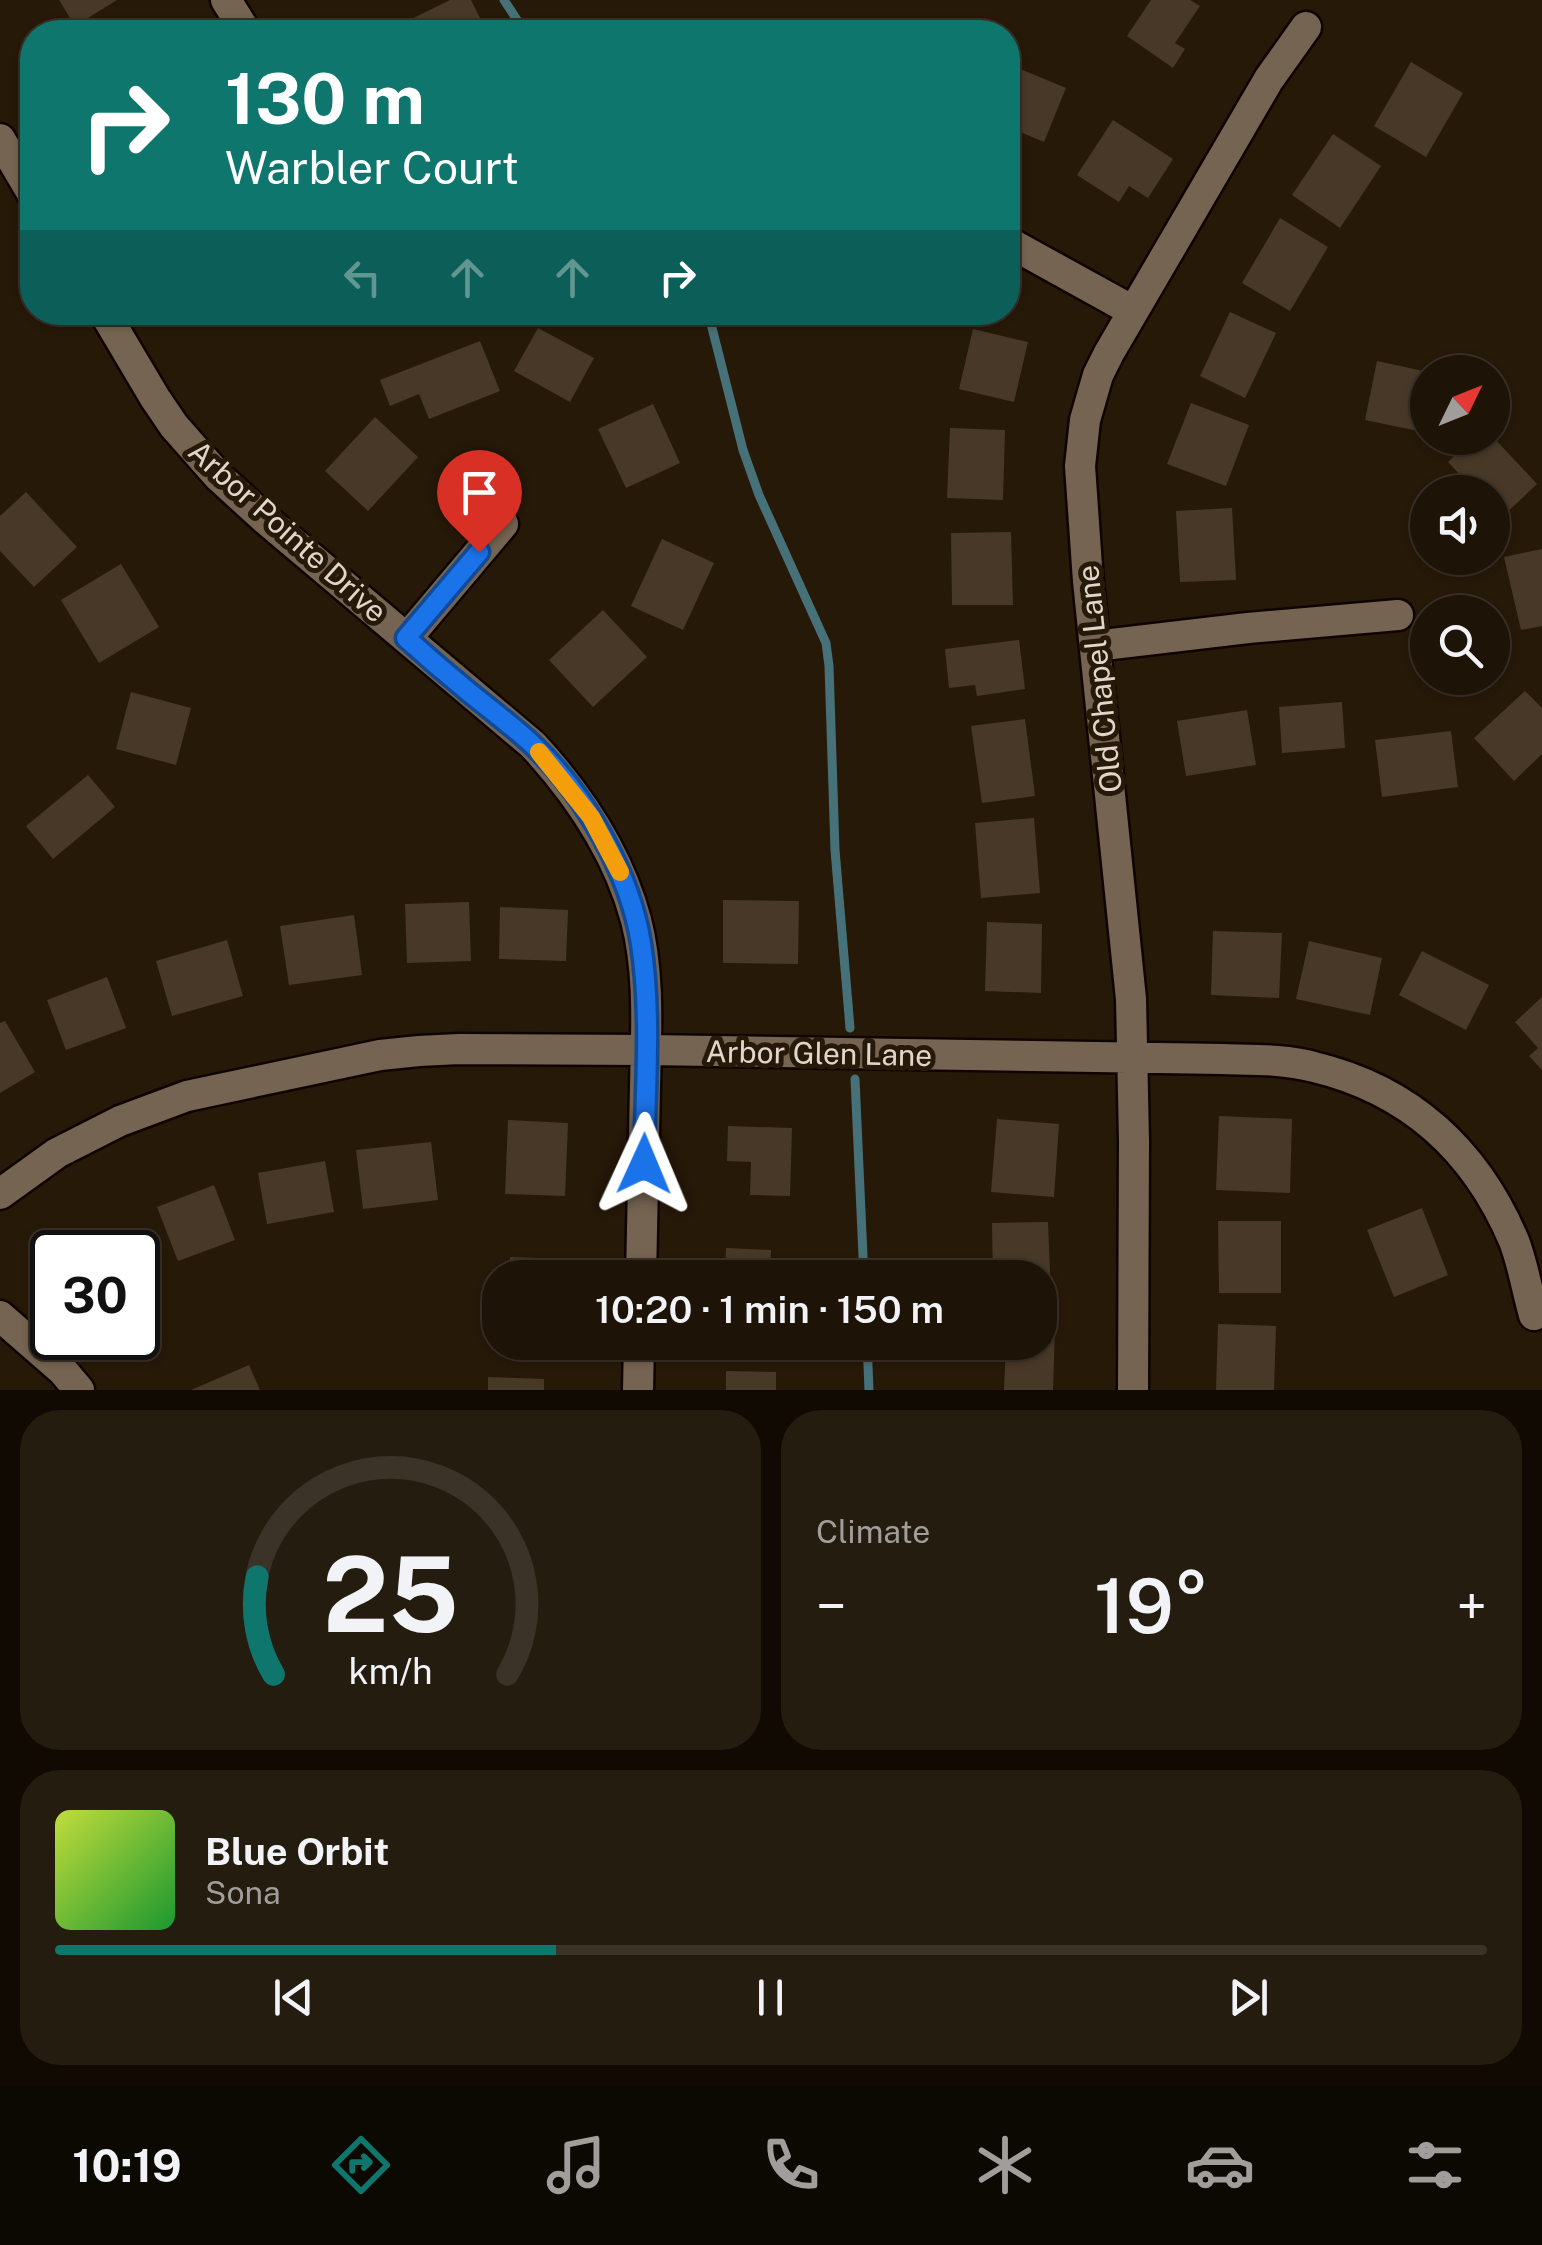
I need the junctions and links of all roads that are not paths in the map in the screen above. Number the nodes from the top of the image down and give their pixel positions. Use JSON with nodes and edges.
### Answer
{"nodes":[{"id":1,"x":1306,"y":28,"type":"dead end"},
{"id":2,"x":0,"y":139,"type":"edge"},
{"id":3,"x":20,"y":173,"type":"edge"},
{"id":4,"x":1020,"y":249,"type":"edge"},
{"id":5,"x":1132,"y":311,"type":"junction"},
{"id":6,"x":112,"y":325,"type":"edge"},
{"id":7,"x":503,"y":524,"type":"dead end"},
{"id":8,"x":1398,"y":615,"type":"dead end"},
{"id":9,"x":406,"y":638,"type":"junction"},
{"id":10,"x":1095,"y":646,"type":"junction"},
{"id":11,"x":646,"y":1050,"type":"junction"},
{"id":12,"x":1132,"y":1057,"type":"junction"},
{"id":13,"x":0,"y":1194,"type":"edge"},
{"id":14,"x":641,"y":1260,"type":"edge"},
{"id":15,"x":1534,"y":1315,"type":"dead end"},
{"id":16,"x":0,"y":1316,"type":"edge"},
{"id":17,"x":639,"y":1360,"type":"edge"},
{"id":18,"x":79,"y":1390,"type":"edge"},
{"id":19,"x":638,"y":1390,"type":"edge"},
{"id":20,"x":1132,"y":1390,"type":"edge"}],
"edges":[{"from":1,"to":5,"type":"street","name":"Old Chapel Lane"},
{"from":2,"to":3,"type":"street"},
{"from":4,"to":5,"type":"street"},
{"from":5,"to":10,"type":"street","name":"Old Chapel Lane"},
{"from":6,"to":9,"type":"street","name":"Arbor Pointe Drive"},
{"from":7,"to":9,"type":"street"},
{"from":8,"to":10,"type":"street"},
{"from":9,"to":11,"type":"street","name":"Arbor Pointe Drive"},
{"from":10,"to":12,"type":"street","name":"Old Chapel Lane"},
{"from":11,"to":12,"type":"street","name":"Arbor Glen Lane"},
{"from":11,"to":13,"type":"street","name":"Arbor Glen Lane"},
{"from":11,"to":14,"type":"street","name":"Arbor Pointe Drive"},
{"from":12,"to":15,"type":"street","name":"Arbor Glen Lane"},
{"from":12,"to":20,"type":"street","name":"Old Chapel Lane"},
{"from":16,"to":18,"type":"street"},
{"from":17,"to":19,"type":"street"}]}
